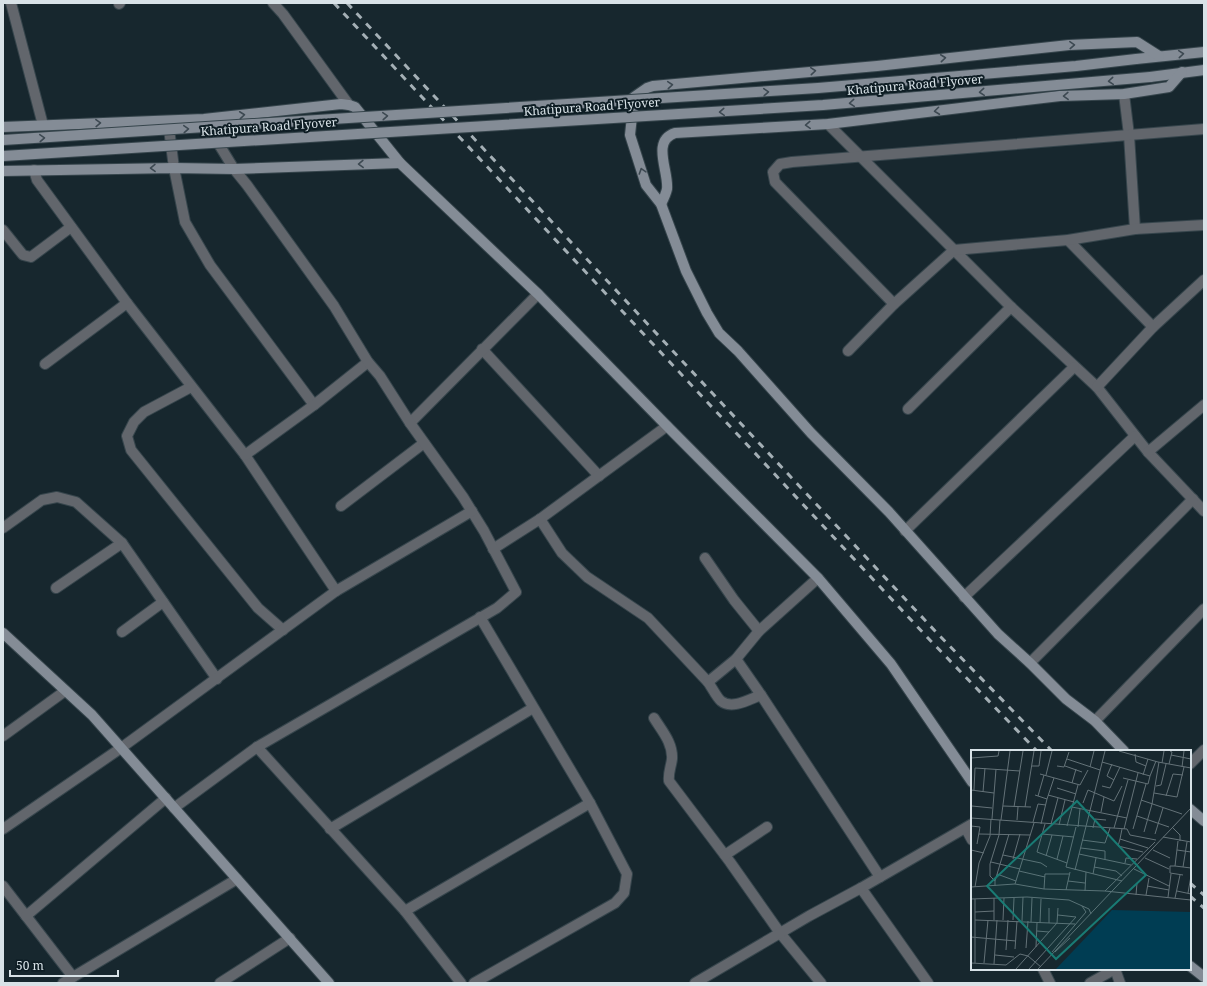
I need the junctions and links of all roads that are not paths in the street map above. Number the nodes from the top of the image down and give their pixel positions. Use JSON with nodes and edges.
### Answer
{"nodes":[{"id":1,"x":11,"y":3,"type":"edge"},
{"id":2,"x":273,"y":3,"type":"edge"},
{"id":3,"x":1204,"y":52,"type":"edge"},
{"id":4,"x":1159,"y":56,"type":"junction"},
{"id":5,"x":1204,"y":70,"type":"edge"},
{"id":6,"x":1182,"y":72,"type":"junction"},
{"id":7,"x":1124,"y":94,"type":"junction"},
{"id":8,"x":349,"y":105,"type":"junction"},
{"id":9,"x":204,"y":119,"type":"junction"},
{"id":10,"x":167,"y":120,"type":"junction"},
{"id":11,"x":828,"y":124,"type":"junction"},
{"id":12,"x":44,"y":125,"type":"junction"},
{"id":13,"x":3,"y":127,"type":"edge"},
{"id":14,"x":1204,"y":129,"type":"edge"},
{"id":15,"x":1129,"y":136,"type":"junction"},
{"id":16,"x":3,"y":140,"type":"edge"},
{"id":17,"x":3,"y":156,"type":"edge"},
{"id":18,"x":862,"y":157,"type":"junction"},
{"id":19,"x":400,"y":163,"type":"junction"},
{"id":20,"x":174,"y":168,"type":"junction"},
{"id":21,"x":34,"y":170,"type":"junction"},
{"id":22,"x":234,"y":170,"type":"junction"},
{"id":23,"x":3,"y":171,"type":"edge"},
{"id":24,"x":661,"y":204,"type":"junction"},
{"id":25,"x":1204,"y":224,"type":"edge"},
{"id":26,"x":71,"y":227,"type":"junction"},
{"id":27,"x":1135,"y":229,"type":"junction"},
{"id":28,"x":3,"y":230,"type":"edge"},
{"id":29,"x":1068,"y":240,"type":"junction"},
{"id":30,"x":954,"y":250,"type":"junction"},
{"id":31,"x":1204,"y":280,"type":"edge"},
{"id":32,"x":538,"y":294,"type":"junction"},
{"id":33,"x":127,"y":303,"type":"junction"},
{"id":34,"x":894,"y":304,"type":"junction"},
{"id":35,"x":1011,"y":308,"type":"junction"},
{"id":36,"x":1153,"y":327,"type":"junction"},
{"id":37,"x":482,"y":349,"type":"junction"},
{"id":38,"x":848,"y":351,"type":"dead end"},
{"id":39,"x":368,"y":362,"type":"junction"},
{"id":40,"x":46,"y":364,"type":"dead end"},
{"id":41,"x":1074,"y":367,"type":"junction"},
{"id":42,"x":191,"y":387,"type":"junction"},
{"id":43,"x":1097,"y":387,"type":"junction"},
{"id":44,"x":314,"y":405,"type":"junction"},
{"id":45,"x":1204,"y":405,"type":"edge"},
{"id":46,"x":908,"y":409,"type":"dead end"},
{"id":47,"x":410,"y":423,"type":"junction"},
{"id":48,"x":667,"y":426,"type":"junction"},
{"id":49,"x":1134,"y":436,"type":"junction"},
{"id":50,"x":424,"y":443,"type":"junction"},
{"id":51,"x":1148,"y":452,"type":"junction"},
{"id":52,"x":245,"y":455,"type":"junction"},
{"id":53,"x":599,"y":476,"type":"junction"},
{"id":54,"x":1192,"y":499,"type":"junction"},
{"id":55,"x":341,"y":506,"type":"dead end"},
{"id":56,"x":472,"y":511,"type":"junction"},
{"id":57,"x":1204,"y":511,"type":"edge"},
{"id":58,"x":540,"y":520,"type":"junction"},
{"id":59,"x":3,"y":528,"type":"edge"},
{"id":60,"x":905,"y":531,"type":"junction"},
{"id":61,"x":122,"y":543,"type":"junction"},
{"id":62,"x":494,"y":549,"type":"junction"},
{"id":63,"x":706,"y":558,"type":"dead end"},
{"id":64,"x":818,"y":578,"type":"junction"},
{"id":65,"x":56,"y":588,"type":"dead end"},
{"id":66,"x":336,"y":591,"type":"junction"},
{"id":67,"x":964,"y":597,"type":"junction"},
{"id":68,"x":163,"y":602,"type":"junction"},
{"id":69,"x":1204,"y":609,"type":"edge"},
{"id":70,"x":480,"y":617,"type":"junction"},
{"id":71,"x":283,"y":630,"type":"junction"},
{"id":72,"x":759,"y":631,"type":"junction"},
{"id":73,"x":122,"y":632,"type":"dead end"},
{"id":74,"x":3,"y":633,"type":"edge"},
{"id":75,"x":736,"y":659,"type":"junction"},
{"id":76,"x":1030,"y":663,"type":"junction"},
{"id":77,"x":217,"y":678,"type":"junction"},
{"id":78,"x":708,"y":682,"type":"junction"},
{"id":79,"x":65,"y":691,"type":"junction"},
{"id":80,"x":761,"y":695,"type":"junction"},
{"id":81,"x":533,"y":708,"type":"junction"},
{"id":82,"x":654,"y":718,"type":"dead end"},
{"id":83,"x":1095,"y":721,"type":"junction"},
{"id":84,"x":3,"y":736,"type":"edge"},
{"id":85,"x":257,"y":747,"type":"junction"},
{"id":86,"x":122,"y":748,"type":"junction"},
{"id":87,"x":1123,"y":750,"type":"edge"},
{"id":88,"x":1204,"y":750,"type":"edge"},
{"id":89,"x":1191,"y":763,"type":"edge"},
{"id":90,"x":971,"y":781,"type":"edge"},
{"id":91,"x":166,"y":798,"type":"junction"},
{"id":92,"x":590,"y":803,"type":"junction"},
{"id":93,"x":174,"y":808,"type":"junction"},
{"id":94,"x":1191,"y":810,"type":"edge"},
{"id":95,"x":1204,"y":821,"type":"edge"},
{"id":96,"x":767,"y":827,"type":"dead end"},
{"id":97,"x":969,"y":827,"type":"edge"},
{"id":98,"x":3,"y":829,"type":"edge"},
{"id":99,"x":330,"y":829,"type":"junction"},
{"id":100,"x":725,"y":855,"type":"junction"},
{"id":101,"x":880,"y":877,"type":"junction"},
{"id":102,"x":237,"y":879,"type":"junction"},
{"id":103,"x":3,"y":886,"type":"edge"},
{"id":104,"x":861,"y":888,"type":"junction"},
{"id":105,"x":405,"y":912,"type":"junction"},
{"id":106,"x":26,"y":916,"type":"junction"},
{"id":107,"x":780,"y":933,"type":"junction"},
{"id":108,"x":290,"y":938,"type":"junction"},
{"id":109,"x":1191,"y":967,"type":"edge"},
{"id":110,"x":1044,"y":970,"type":"edge"},
{"id":111,"x":1113,"y":970,"type":"edge"},
{"id":112,"x":1115,"y":970,"type":"edge"},
{"id":113,"x":74,"y":977,"type":"junction"},
{"id":114,"x":1204,"y":977,"type":"edge"},
{"id":115,"x":63,"y":983,"type":"edge"},
{"id":116,"x":220,"y":983,"type":"edge"},
{"id":117,"x":329,"y":983,"type":"edge"},
{"id":118,"x":461,"y":983,"type":"edge"},
{"id":119,"x":474,"y":983,"type":"edge"},
{"id":120,"x":694,"y":983,"type":"edge"},
{"id":121,"x":821,"y":983,"type":"edge"},
{"id":122,"x":928,"y":983,"type":"edge"},
{"id":123,"x":1050,"y":983,"type":"edge"},
{"id":124,"x":1090,"y":983,"type":"edge"},
{"id":125,"x":1120,"y":983,"type":"edge"}],
"edges":[{"from":1,"to":12,"type":"street"},
{"from":2,"to":8,"type":"street"},
{"from":4,"to":3,"type":"street","name":"Khatipura Road Flyover","one_way":true},
{"from":16,"to":4,"type":"street","name":"Khatipura Road Flyover","one_way":true,"bridge":true},
{"from":24,"to":4,"type":"street","one_way":true},
{"from":5,"to":6,"type":"street","name":"Khatipura Road Flyover"},
{"from":6,"to":7,"type":"street"},
{"from":6,"to":17,"type":"street","name":"Khatipura Road Flyover","one_way":true,"bridge":true},
{"from":7,"to":11,"type":"street","one_way":true},
{"from":7,"to":15,"type":"street"},
{"from":9,"to":8,"type":"street","one_way":true},
{"from":8,"to":19,"type":"street"},
{"from":9,"to":10,"type":"street"},
{"from":9,"to":22,"type":"street"},
{"from":12,"to":10,"type":"street","one_way":true},
{"from":10,"to":20,"type":"street"},
{"from":11,"to":18,"type":"street"},
{"from":11,"to":24,"type":"street","one_way":true},
{"from":12,"to":13,"type":"street"},
{"from":14,"to":15,"type":"street"},
{"from":15,"to":18,"type":"street"},
{"from":15,"to":27,"type":"street"},
{"from":18,"to":30,"type":"street"},
{"from":18,"to":34,"type":"street"},
{"from":19,"to":22,"type":"street","one_way":true},
{"from":19,"to":32,"type":"street"},
{"from":20,"to":21,"type":"street","one_way":true},
{"from":20,"to":22,"type":"street"},
{"from":20,"to":44,"type":"street"},
{"from":21,"to":23,"type":"street"},
{"from":21,"to":26,"type":"street"},
{"from":22,"to":39,"type":"street"},
{"from":24,"to":60,"type":"street"},
{"from":25,"to":27,"type":"street"},
{"from":26,"to":28,"type":"street"},
{"from":26,"to":33,"type":"street"},
{"from":27,"to":29,"type":"street"},
{"from":29,"to":30,"type":"street"},
{"from":29,"to":36,"type":"street"},
{"from":30,"to":34,"type":"street"},
{"from":30,"to":35,"type":"street"},
{"from":31,"to":36,"type":"street"},
{"from":32,"to":37,"type":"street"},
{"from":32,"to":48,"type":"street"},
{"from":33,"to":40,"type":"street"},
{"from":33,"to":42,"type":"street"},
{"from":34,"to":38,"type":"street"},
{"from":35,"to":41,"type":"street"},
{"from":35,"to":46,"type":"street"},
{"from":36,"to":43,"type":"street"},
{"from":37,"to":47,"type":"street"},
{"from":37,"to":53,"type":"street"},
{"from":39,"to":44,"type":"street"},
{"from":39,"to":47,"type":"street"},
{"from":41,"to":43,"type":"street"},
{"from":41,"to":60,"type":"street"},
{"from":42,"to":52,"type":"street"},
{"from":42,"to":71,"type":"street"},
{"from":43,"to":49,"type":"street"},
{"from":44,"to":52,"type":"street"},
{"from":45,"to":51,"type":"street"},
{"from":47,"to":50,"type":"street"},
{"from":48,"to":53,"type":"street"},
{"from":48,"to":64,"type":"street"},
{"from":49,"to":51,"type":"street"},
{"from":49,"to":67,"type":"street"},
{"from":50,"to":55,"type":"street"},
{"from":50,"to":56,"type":"street"},
{"from":51,"to":54,"type":"street"},
{"from":52,"to":66,"type":"street"},
{"from":53,"to":58,"type":"street"},
{"from":54,"to":57,"type":"street"},
{"from":54,"to":76,"type":"street"},
{"from":56,"to":62,"type":"street"},
{"from":56,"to":66,"type":"street"},
{"from":58,"to":62,"type":"street"},
{"from":58,"to":78,"type":"street"},
{"from":59,"to":61,"type":"street"},
{"from":60,"to":67,"type":"street"},
{"from":61,"to":65,"type":"street"},
{"from":61,"to":68,"type":"street"},
{"from":62,"to":70,"type":"street"},
{"from":63,"to":72,"type":"street"},
{"from":64,"to":72,"type":"street"},
{"from":64,"to":90,"type":"street"},
{"from":66,"to":71,"type":"street"},
{"from":67,"to":76,"type":"street"},
{"from":68,"to":73,"type":"street"},
{"from":68,"to":77,"type":"street"},
{"from":69,"to":83,"type":"street"},
{"from":70,"to":81,"type":"street"},
{"from":70,"to":85,"type":"street"},
{"from":71,"to":77,"type":"street"},
{"from":72,"to":75,"type":"street"},
{"from":74,"to":79,"type":"street"},
{"from":75,"to":78,"type":"street"},
{"from":75,"to":80,"type":"street"},
{"from":76,"to":83,"type":"street"},
{"from":77,"to":86,"type":"street"},
{"from":78,"to":80,"type":"street"},
{"from":79,"to":84,"type":"street"},
{"from":79,"to":86,"type":"street"},
{"from":80,"to":101,"type":"street"},
{"from":81,"to":92,"type":"street"},
{"from":81,"to":99,"type":"street"},
{"from":82,"to":100,"type":"street"},
{"from":83,"to":87,"type":"street"},
{"from":85,"to":93,"type":"street"},
{"from":85,"to":99,"type":"street"},
{"from":86,"to":91,"type":"street"},
{"from":86,"to":98,"type":"street"},
{"from":88,"to":89,"type":"street"},
{"from":91,"to":93,"type":"street"},
{"from":91,"to":106,"type":"street"},
{"from":92,"to":105,"type":"street"},
{"from":92,"to":119,"type":"street"},
{"from":93,"to":102,"type":"street"},
{"from":94,"to":95,"type":"street"},
{"from":96,"to":100,"type":"street"},
{"from":97,"to":101,"type":"street"},
{"from":99,"to":105,"type":"street"},
{"from":100,"to":107,"type":"street"},
{"from":101,"to":104,"type":"street"},
{"from":102,"to":108,"type":"street"},
{"from":102,"to":113,"type":"street"},
{"from":103,"to":106,"type":"street"},
{"from":104,"to":107,"type":"street"},
{"from":104,"to":122,"type":"street"},
{"from":105,"to":118,"type":"street"},
{"from":106,"to":113,"type":"street"},
{"from":107,"to":120,"type":"street"},
{"from":107,"to":121,"type":"street"},
{"from":108,"to":116,"type":"street"},
{"from":108,"to":117,"type":"street"},
{"from":109,"to":114,"type":"street"},
{"from":110,"to":123,"type":"street"},
{"from":111,"to":124,"type":"street"},
{"from":112,"to":125,"type":"street"},
{"from":113,"to":115,"type":"street"}]}
